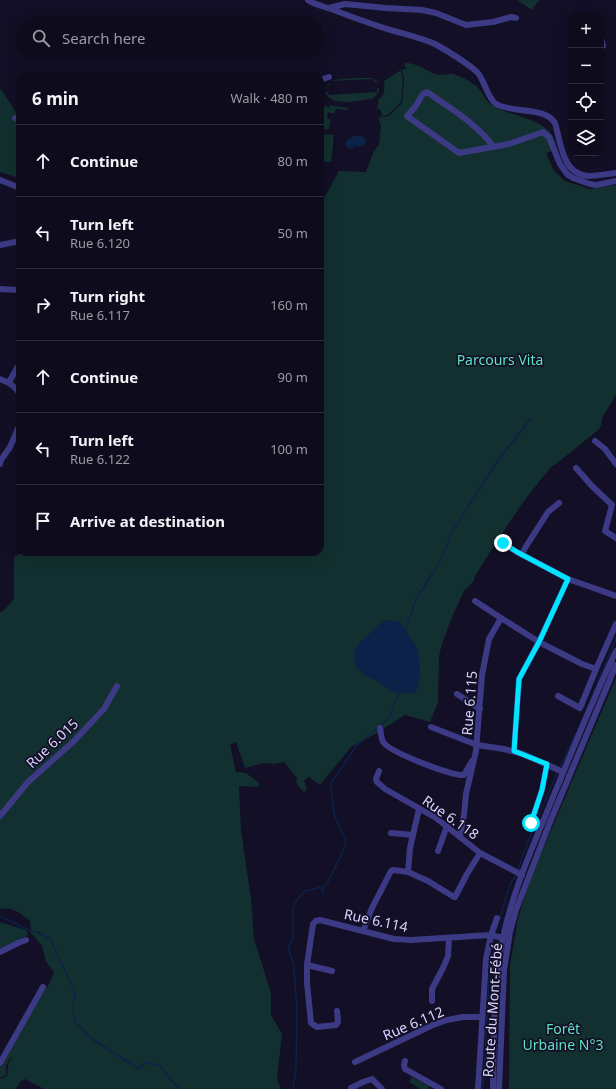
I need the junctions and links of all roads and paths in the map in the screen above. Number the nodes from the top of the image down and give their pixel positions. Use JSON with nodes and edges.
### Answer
{"nodes":[{"id":1,"x":308,"y":0,"type":"edge"},
{"id":2,"x":329,"y":8,"type":"junction"},
{"id":3,"x":516,"y":18,"type":"dead end"},
{"id":4,"x":329,"y":76,"type":"dead end"},
{"id":5,"x":324,"y":78,"type":"edge"},
{"id":6,"x":493,"y":146,"type":"junction"},
{"id":7,"x":616,"y":173,"type":"edge"},
{"id":8,"x":0,"y":180,"type":"edge"},
{"id":9,"x":616,"y":180,"type":"edge"},
{"id":10,"x":16,"y":186,"type":"edge"},
{"id":11,"x":16,"y":242,"type":"edge"},
{"id":12,"x":0,"y":245,"type":"edge"},
{"id":13,"x":0,"y":289,"type":"edge"},
{"id":14,"x":16,"y":290,"type":"edge"},
{"id":15,"x":16,"y":370,"type":"edge"},
{"id":16,"x":0,"y":379,"type":"edge"},
{"id":17,"x":9,"y":382,"type":"junction"},
{"id":18,"x":16,"y":388,"type":"edge"},
{"id":19,"x":16,"y":433,"type":"edge"},
{"id":20,"x":595,"y":441,"type":"dead end"},
{"id":21,"x":0,"y":460,"type":"edge"},
{"id":22,"x":0,"y":464,"type":"edge"},
{"id":23,"x":616,"y":464,"type":"edge"},
{"id":24,"x":576,"y":468,"type":"dead end"},
{"id":25,"x":559,"y":503,"type":"dead end"},
{"id":26,"x":616,"y":538,"type":"edge"},
{"id":27,"x":503,"y":543,"type":"dead end"},
{"id":28,"x":522,"y":554,"type":"junction"},
{"id":29,"x":568,"y":579,"type":"junction"},
{"id":30,"x":616,"y":596,"type":"edge"},
{"id":31,"x":475,"y":601,"type":"dead end"},
{"id":32,"x":501,"y":618,"type":"junction"},
{"id":33,"x":616,"y":624,"type":"edge"},
{"id":34,"x":539,"y":642,"type":"junction"},
{"id":35,"x":616,"y":650,"type":"edge"},
{"id":36,"x":616,"y":666,"type":"edge"},
{"id":37,"x":596,"y":669,"type":"junction"},
{"id":38,"x":117,"y":686,"type":"dead end"},
{"id":39,"x":457,"y":694,"type":"dead end"},
{"id":40,"x":558,"y":696,"type":"dead end"},
{"id":41,"x":480,"y":709,"type":"junction"},
{"id":42,"x":431,"y":727,"type":"dead end"},
{"id":43,"x":380,"y":728,"type":"dead end"},
{"id":44,"x":477,"y":745,"type":"junction"},
{"id":45,"x":514,"y":751,"type":"junction"},
{"id":46,"x":474,"y":757,"type":"junction"},
{"id":47,"x":547,"y":764,"type":"junction"},
{"id":48,"x":379,"y":771,"type":"dead end"},
{"id":49,"x":563,"y":772,"type":"junction"},
{"id":50,"x":420,"y":809,"type":"junction"},
{"id":51,"x":0,"y":816,"type":"edge"},
{"id":52,"x":531,"y":823,"type":"dead end"},
{"id":53,"x":447,"y":826,"type":"junction"},
{"id":54,"x":391,"y":833,"type":"dead end"},
{"id":55,"x":413,"y":835,"type":"junction"},
{"id":56,"x":460,"y":837,"type":"junction"},
{"id":57,"x":438,"y":851,"type":"dead end"},
{"id":58,"x":480,"y":853,"type":"junction"},
{"id":59,"x":408,"y":872,"type":"junction"},
{"id":60,"x":522,"y":875,"type":"junction"},
{"id":61,"x":497,"y":918,"type":"dead end"},
{"id":62,"x":363,"y":931,"type":"junction"},
{"id":63,"x":491,"y":935,"type":"junction"},
{"id":64,"x":449,"y":938,"type":"junction"},
{"id":65,"x":503,"y":938,"type":"junction"},
{"id":66,"x":26,"y":940,"type":"dead end"},
{"id":67,"x":0,"y":952,"type":"edge"},
{"id":68,"x":307,"y":965,"type":"junction"},
{"id":69,"x":332,"y":971,"type":"dead end"},
{"id":70,"x":44,"y":987,"type":"dead end"},
{"id":71,"x":432,"y":1001,"type":"dead end"},
{"id":72,"x":337,"y":1011,"type":"dead end"},
{"id":73,"x":482,"y":1017,"type":"junction"},
{"id":74,"x":404,"y":1060,"type":"dead end"},
{"id":75,"x":355,"y":1062,"type":"dead end"},
{"id":76,"x":0,"y":1063,"type":"edge"},
{"id":77,"x":351,"y":1088,"type":"edge"},
{"id":78,"x":382,"y":1089,"type":"edge"},
{"id":79,"x":441,"y":1089,"type":"edge"},
{"id":80,"x":478,"y":1089,"type":"edge"},
{"id":81,"x":493,"y":1089,"type":"edge"},
{"id":82,"x":499,"y":1089,"type":"edge"}],
"edges":[{"from":1,"to":2,"type":"street"},
{"from":2,"to":3,"type":"street"},
{"from":2,"to":7,"type":"street"},
{"from":4,"to":5,"type":"street"},
{"from":6,"to":6,"type":"street"},
{"from":6,"to":9,"type":"street"},
{"from":8,"to":10,"type":"street"},
{"from":11,"to":12,"type":"street"},
{"from":13,"to":14,"type":"street"},
{"from":15,"to":17,"type":"street"},
{"from":16,"to":17,"type":"street"},
{"from":17,"to":18,"type":"street"},
{"from":19,"to":21,"type":"street"},
{"from":20,"to":23,"type":"street"},
{"from":21,"to":22,"type":"street"},
{"from":24,"to":26,"type":"street"},
{"from":25,"to":28,"type":"street"},
{"from":27,"to":28,"type":"street"},
{"from":28,"to":29,"type":"street"},
{"from":29,"to":30,"type":"street"},
{"from":29,"to":34,"type":"street"},
{"from":31,"to":32,"type":"street"},
{"from":32,"to":34,"type":"street"},
{"from":32,"to":41,"type":"street","name":"Rue 6.115"},
{"from":33,"to":37,"type":"street"},
{"from":34,"to":37,"type":"street"},
{"from":34,"to":45,"type":"street"},
{"from":35,"to":49,"type":"street","name":"Route du Mont-Fébé"},
{"from":36,"to":82,"type":"street","name":"Route du Mont-Fébé"},
{"from":37,"to":40,"type":"street"},
{"from":38,"to":51,"type":"street","name":"Rue 6.015"},
{"from":39,"to":41,"type":"street"},
{"from":41,"to":44,"type":"street","name":"Rue 6.115"},
{"from":42,"to":44,"type":"street"},
{"from":43,"to":46,"type":"street"},
{"from":44,"to":45,"type":"street"},
{"from":44,"to":46,"type":"street","name":"Rue 6.115"},
{"from":45,"to":47,"type":"street"},
{"from":46,"to":56,"type":"street","name":"Rue 6.115"},
{"from":47,"to":49,"type":"street"},
{"from":47,"to":52,"type":"street"},
{"from":48,"to":50,"type":"street","name":"Rue 6.118"},
{"from":49,"to":60,"type":"street","name":"Route du Mont-Fébé"},
{"from":50,"to":53,"type":"street","name":"Rue 6.118"},
{"from":50,"to":55,"type":"street"},
{"from":53,"to":56,"type":"street","name":"Rue 6.118"},
{"from":53,"to":57,"type":"street"},
{"from":54,"to":55,"type":"street"},
{"from":55,"to":59,"type":"street"},
{"from":56,"to":58,"type":"street","name":"Rue 6.118"},
{"from":58,"to":59,"type":"street"},
{"from":58,"to":60,"type":"street","name":"Rue 6.118"},
{"from":59,"to":62,"type":"street"},
{"from":60,"to":65,"type":"street","name":"Route du Mont-Fébé"},
{"from":61,"to":63,"type":"street"},
{"from":62,"to":64,"type":"street","name":"Rue 6.114"},
{"from":62,"to":68,"type":"street","name":"Rue 6.114"},
{"from":63,"to":64,"type":"street","name":"Rue 6.114"},
{"from":63,"to":65,"type":"street","name":"Rue 6.114"},
{"from":63,"to":73,"type":"street"},
{"from":64,"to":71,"type":"street"},
{"from":65,"to":81,"type":"street","name":"Route du Mont-Fébé"},
{"from":66,"to":67,"type":"street"},
{"from":68,"to":69,"type":"street"},
{"from":68,"to":72,"type":"street"},
{"from":70,"to":76,"type":"street"},
{"from":73,"to":75,"type":"street","name":"Rue 6.112"},
{"from":73,"to":80,"type":"street"},
{"from":74,"to":79,"type":"street"},
{"from":77,"to":78,"type":"street"}]}
